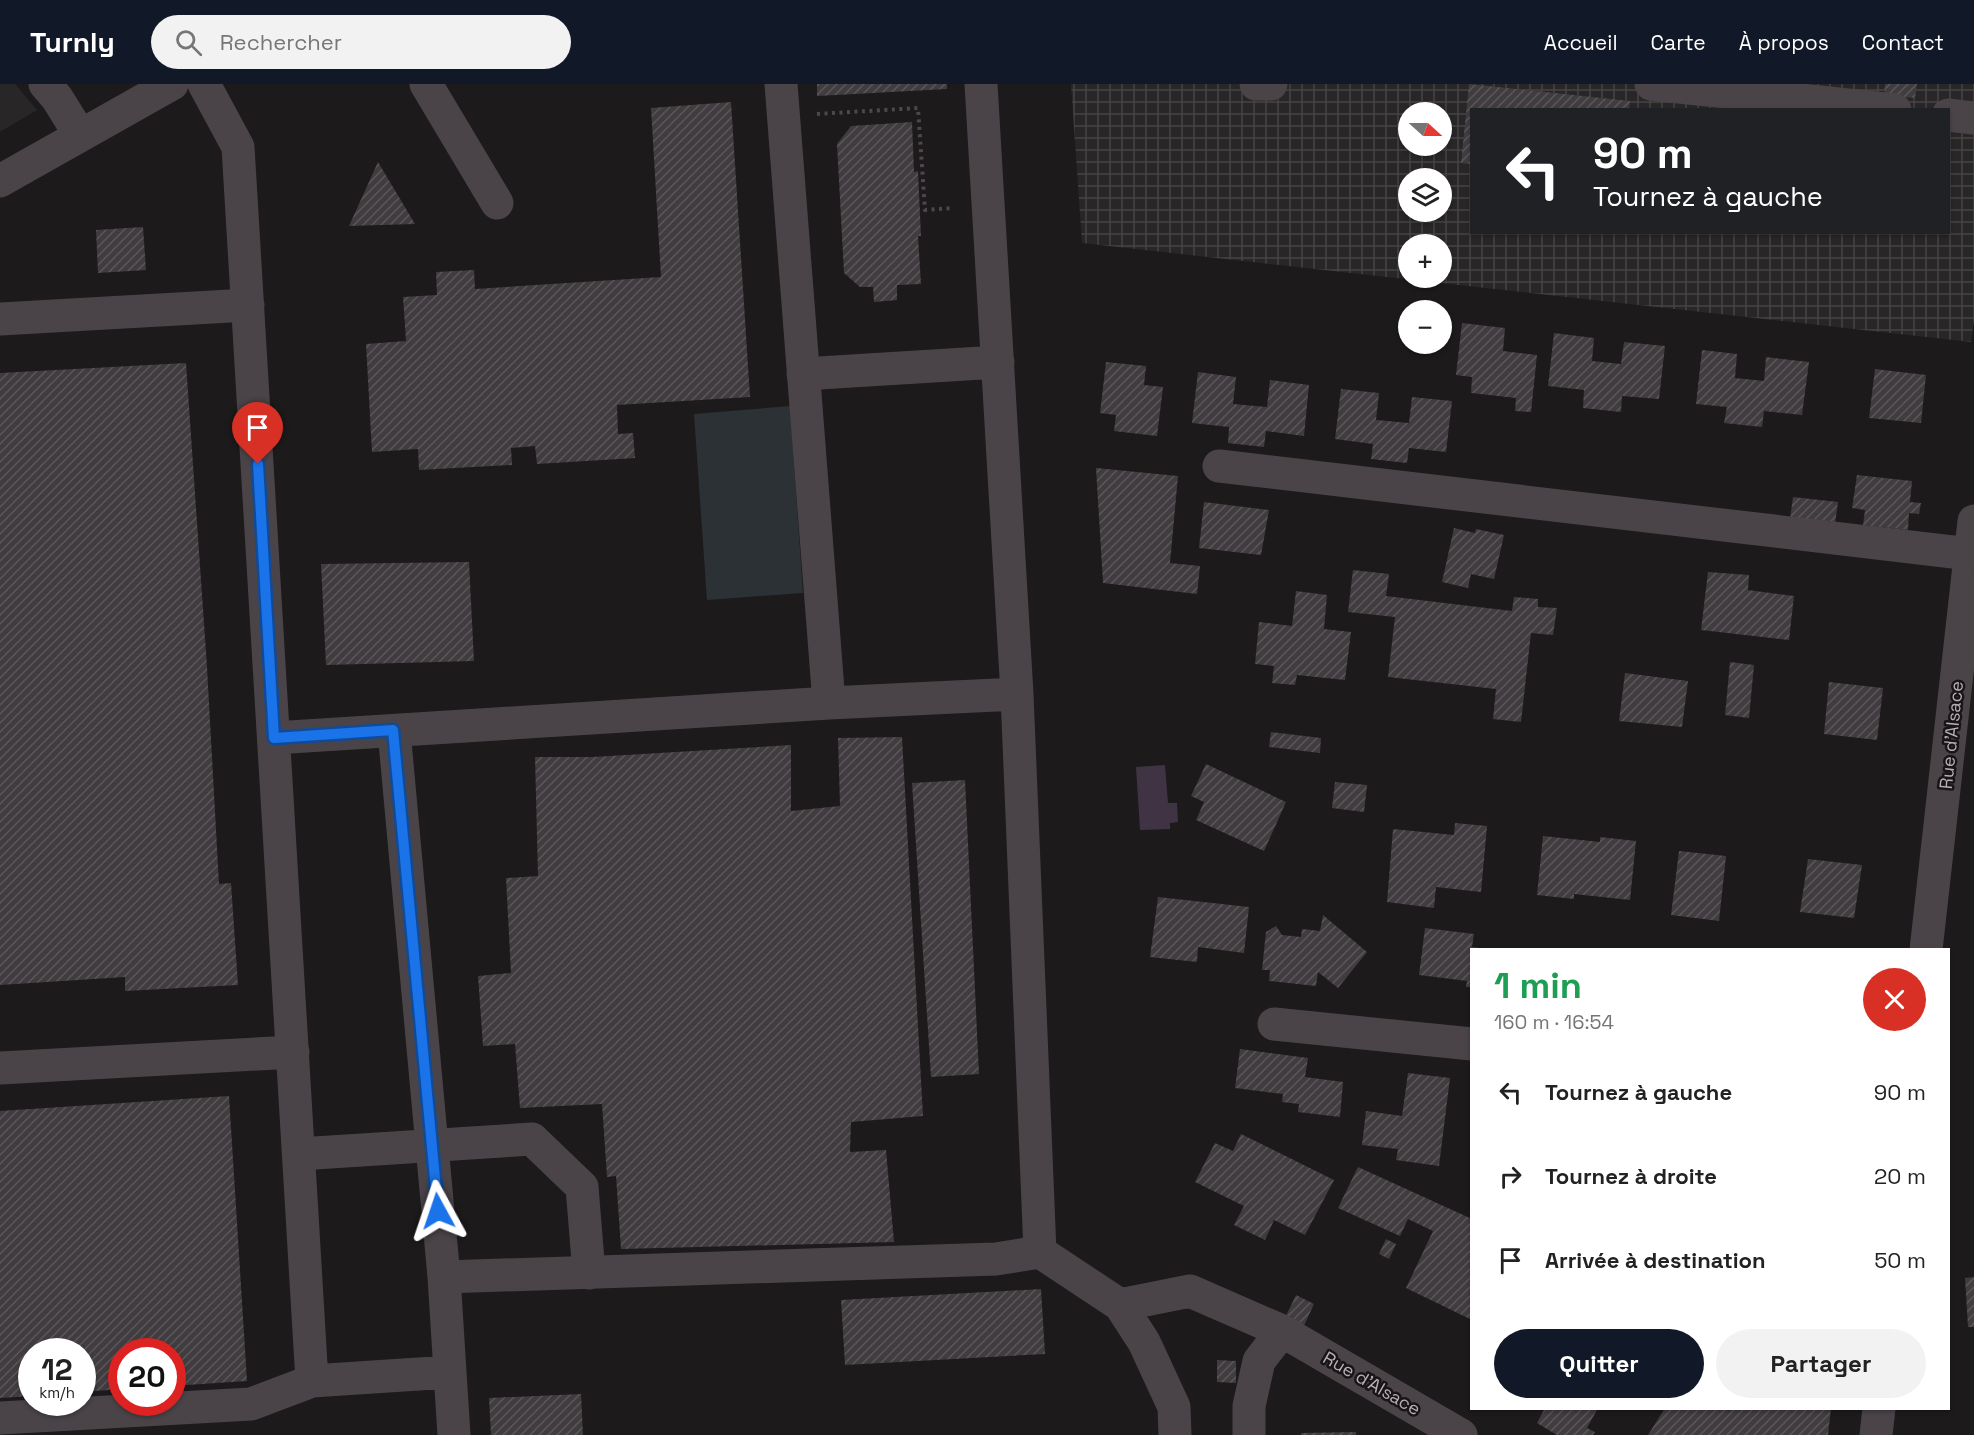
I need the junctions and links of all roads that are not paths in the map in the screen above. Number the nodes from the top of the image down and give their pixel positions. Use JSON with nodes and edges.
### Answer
{"nodes":[{"id":1,"x":45,"y":84,"type":"edge"},
{"id":2,"x":171,"y":84,"type":"edge"},
{"id":3,"x":204,"y":84,"type":"edge"},
{"id":4,"x":426,"y":84,"type":"edge"},
{"id":5,"x":981,"y":84,"type":"edge"},
{"id":6,"x":1256,"y":84,"type":"edge"},
{"id":7,"x":1271,"y":84,"type":"edge"},
{"id":8,"x":1651,"y":84,"type":"edge"},
{"id":9,"x":782,"y":100,"type":"edge"},
{"id":10,"x":1876,"y":108,"type":"edge"},
{"id":11,"x":1950,"y":115,"type":"edge"},
{"id":12,"x":1974,"y":118,"type":"edge"},
{"id":13,"x":80,"y":135,"type":"junction"},
{"id":14,"x":0,"y":181,"type":"edge"},
{"id":15,"x":497,"y":203,"type":"dead end"},
{"id":16,"x":248,"y":305,"type":"junction"},
{"id":17,"x":0,"y":319,"type":"edge"},
{"id":18,"x":998,"y":362,"type":"junction"},
{"id":19,"x":803,"y":374,"type":"junction"},
{"id":20,"x":1219,"y":466,"type":"dead end"},
{"id":21,"x":1974,"y":521,"type":"edge"},
{"id":22,"x":1970,"y":554,"type":"junction"},
{"id":23,"x":1017,"y":694,"type":"junction"},
{"id":24,"x":829,"y":703,"type":"junction"},
{"id":25,"x":393,"y":730,"type":"junction"},
{"id":26,"x":274,"y":738,"type":"junction"},
{"id":27,"x":1962,"y":751,"type":"edge"},
{"id":28,"x":1926,"y":948,"type":"edge"},
{"id":29,"x":1274,"y":1024,"type":"dead end"},
{"id":30,"x":1470,"y":1044,"type":"edge"},
{"id":31,"x":293,"y":1052,"type":"junction"},
{"id":32,"x":0,"y":1068,"type":"edge"},
{"id":33,"x":432,"y":1144,"type":"junction"},
{"id":34,"x":299,"y":1154,"type":"junction"},
{"id":35,"x":1040,"y":1252,"type":"junction"},
{"id":36,"x":589,"y":1272,"type":"junction"},
{"id":37,"x":444,"y":1277,"type":"junction"},
{"id":38,"x":1120,"y":1305,"type":"junction"},
{"id":39,"x":1282,"y":1331,"type":"junction"},
{"id":40,"x":449,"y":1372,"type":"junction"},
{"id":41,"x":312,"y":1382,"type":"junction"},
{"id":42,"x":1879,"y":1410,"type":"edge"},
{"id":43,"x":0,"y":1418,"type":"edge"},
{"id":44,"x":454,"y":1435,"type":"edge"},
{"id":45,"x":1175,"y":1435,"type":"edge"},
{"id":46,"x":1250,"y":1435,"type":"edge"},
{"id":47,"x":1461,"y":1435,"type":"edge"},
{"id":48,"x":1876,"y":1435,"type":"edge"}],
"edges":[{"from":1,"to":13,"type":"street"},
{"from":2,"to":13,"type":"street"},
{"from":3,"to":16,"type":"street"},
{"from":4,"to":15,"type":"street"},
{"from":5,"to":18,"type":"street"},
{"from":6,"to":7,"type":"street"},
{"from":8,"to":10,"type":"street"},
{"from":9,"to":19,"type":"street"},
{"from":11,"to":12,"type":"street"},
{"from":13,"to":14,"type":"street"},
{"from":16,"to":17,"type":"street"},
{"from":16,"to":26,"type":"street"},
{"from":18,"to":19,"type":"street"},
{"from":18,"to":23,"type":"street"},
{"from":19,"to":24,"type":"street"},
{"from":20,"to":22,"type":"street"},
{"from":21,"to":22,"type":"street","name":"Rue d'Alsace"},
{"from":22,"to":27,"type":"street","name":"Rue d'Alsace"},
{"from":23,"to":24,"type":"street"},
{"from":23,"to":35,"type":"street"},
{"from":24,"to":25,"type":"street"},
{"from":25,"to":26,"type":"street"},
{"from":25,"to":33,"type":"street"},
{"from":26,"to":31,"type":"street"},
{"from":27,"to":28,"type":"street","name":"Rue d'Alsace"},
{"from":29,"to":30,"type":"street"},
{"from":31,"to":32,"type":"street"},
{"from":31,"to":34,"type":"street"},
{"from":33,"to":34,"type":"street"},
{"from":33,"to":36,"type":"street"},
{"from":33,"to":37,"type":"street"},
{"from":34,"to":41,"type":"street"},
{"from":35,"to":36,"type":"street"},
{"from":35,"to":38,"type":"street"},
{"from":36,"to":37,"type":"street"},
{"from":37,"to":40,"type":"street"},
{"from":38,"to":39,"type":"street","name":"Rue d'Alsace"},
{"from":38,"to":45,"type":"street"},
{"from":39,"to":46,"type":"street"},
{"from":39,"to":47,"type":"street","name":"Rue d'Alsace"},
{"from":40,"to":41,"type":"street"},
{"from":40,"to":44,"type":"street"},
{"from":41,"to":43,"type":"street"},
{"from":42,"to":48,"type":"street"}]}
